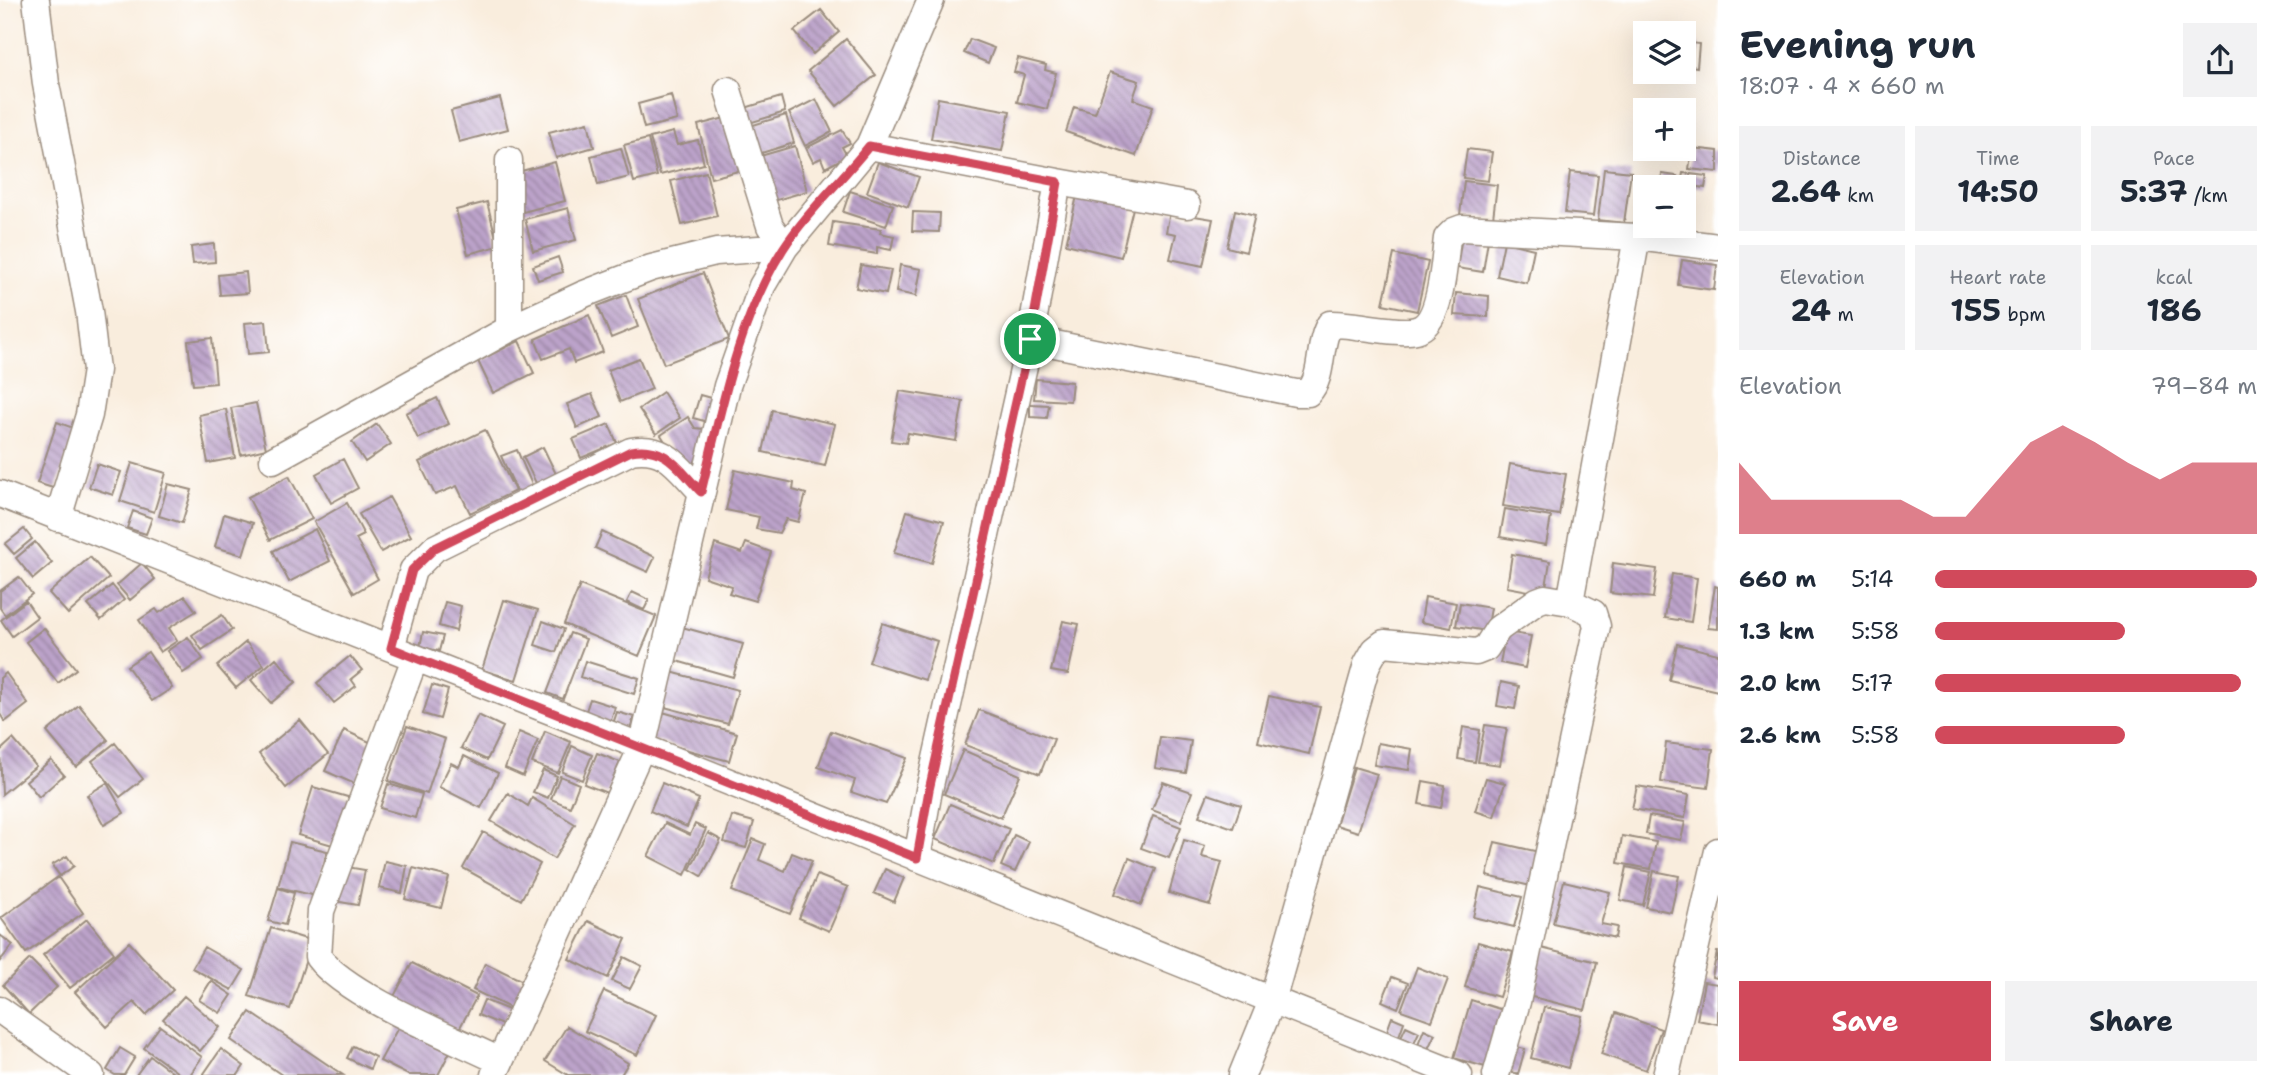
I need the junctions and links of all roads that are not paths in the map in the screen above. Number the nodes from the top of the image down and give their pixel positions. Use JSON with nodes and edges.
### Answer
{"nodes":[{"id":1,"x":36,"y":0,"type":"edge"},
{"id":2,"x":931,"y":0,"type":"edge"},
{"id":3,"x":728,"y":90,"type":"dead end"},
{"id":4,"x":869,"y":146,"type":"junction"},
{"id":5,"x":509,"y":160,"type":"dead end"},
{"id":6,"x":1058,"y":182,"type":"junction"},
{"id":7,"x":1187,"y":205,"type":"dead end"},
{"id":8,"x":1633,"y":237,"type":"edge"},
{"id":9,"x":1637,"y":238,"type":"edge"},
{"id":10,"x":1645,"y":238,"type":"edge"},
{"id":11,"x":785,"y":247,"type":"junction"},
{"id":12,"x":1718,"y":247,"type":"edge"},
{"id":13,"x":509,"y":328,"type":"junction"},
{"id":14,"x":1030,"y":339,"type":"junction"},
{"id":15,"x":273,"y":460,"type":"dead end"},
{"id":16,"x":701,"y":492,"type":"junction"},
{"id":17,"x":0,"y":494,"type":"edge"},
{"id":18,"x":58,"y":517,"type":"junction"},
{"id":19,"x":1570,"y":602,"type":"junction"},
{"id":20,"x":403,"y":653,"type":"junction"},
{"id":21,"x":642,"y":747,"type":"junction"},
{"id":22,"x":1718,"y":851,"type":"edge"},
{"id":23,"x":917,"y":858,"type":"junction"},
{"id":24,"x":1258,"y":995,"type":"junction"},
{"id":25,"x":0,"y":1010,"type":"edge"},
{"id":26,"x":497,"y":1068,"type":"edge"},
{"id":27,"x":91,"y":1075,"type":"edge"},
{"id":28,"x":1242,"y":1075,"type":"edge"},
{"id":29,"x":1459,"y":1075,"type":"edge"},
{"id":30,"x":1496,"y":1075,"type":"edge"},
{"id":31,"x":1666,"y":1075,"type":"edge"}],
"edges":[{"from":1,"to":18,"type":"street"},
{"from":2,"to":4,"type":"street"},
{"from":3,"to":11,"type":"street"},
{"from":4,"to":6,"type":"street"},
{"from":4,"to":11,"type":"street"},
{"from":5,"to":13,"type":"street"},
{"from":6,"to":7,"type":"street"},
{"from":6,"to":14,"type":"street"},
{"from":8,"to":14,"type":"street"},
{"from":9,"to":19,"type":"street"},
{"from":10,"to":12,"type":"street"},
{"from":11,"to":13,"type":"street"},
{"from":11,"to":16,"type":"street"},
{"from":13,"to":15,"type":"street"},
{"from":14,"to":23,"type":"street"},
{"from":16,"to":20,"type":"street"},
{"from":16,"to":21,"type":"street"},
{"from":17,"to":18,"type":"street"},
{"from":18,"to":20,"type":"street"},
{"from":19,"to":24,"type":"street"},
{"from":19,"to":30,"type":"street"},
{"from":20,"to":21,"type":"street"},
{"from":20,"to":26,"type":"street"},
{"from":21,"to":23,"type":"street"},
{"from":21,"to":26,"type":"street"},
{"from":22,"to":31,"type":"street"},
{"from":23,"to":24,"type":"street"},
{"from":24,"to":28,"type":"street"},
{"from":24,"to":29,"type":"street"},
{"from":25,"to":27,"type":"street"}]}
